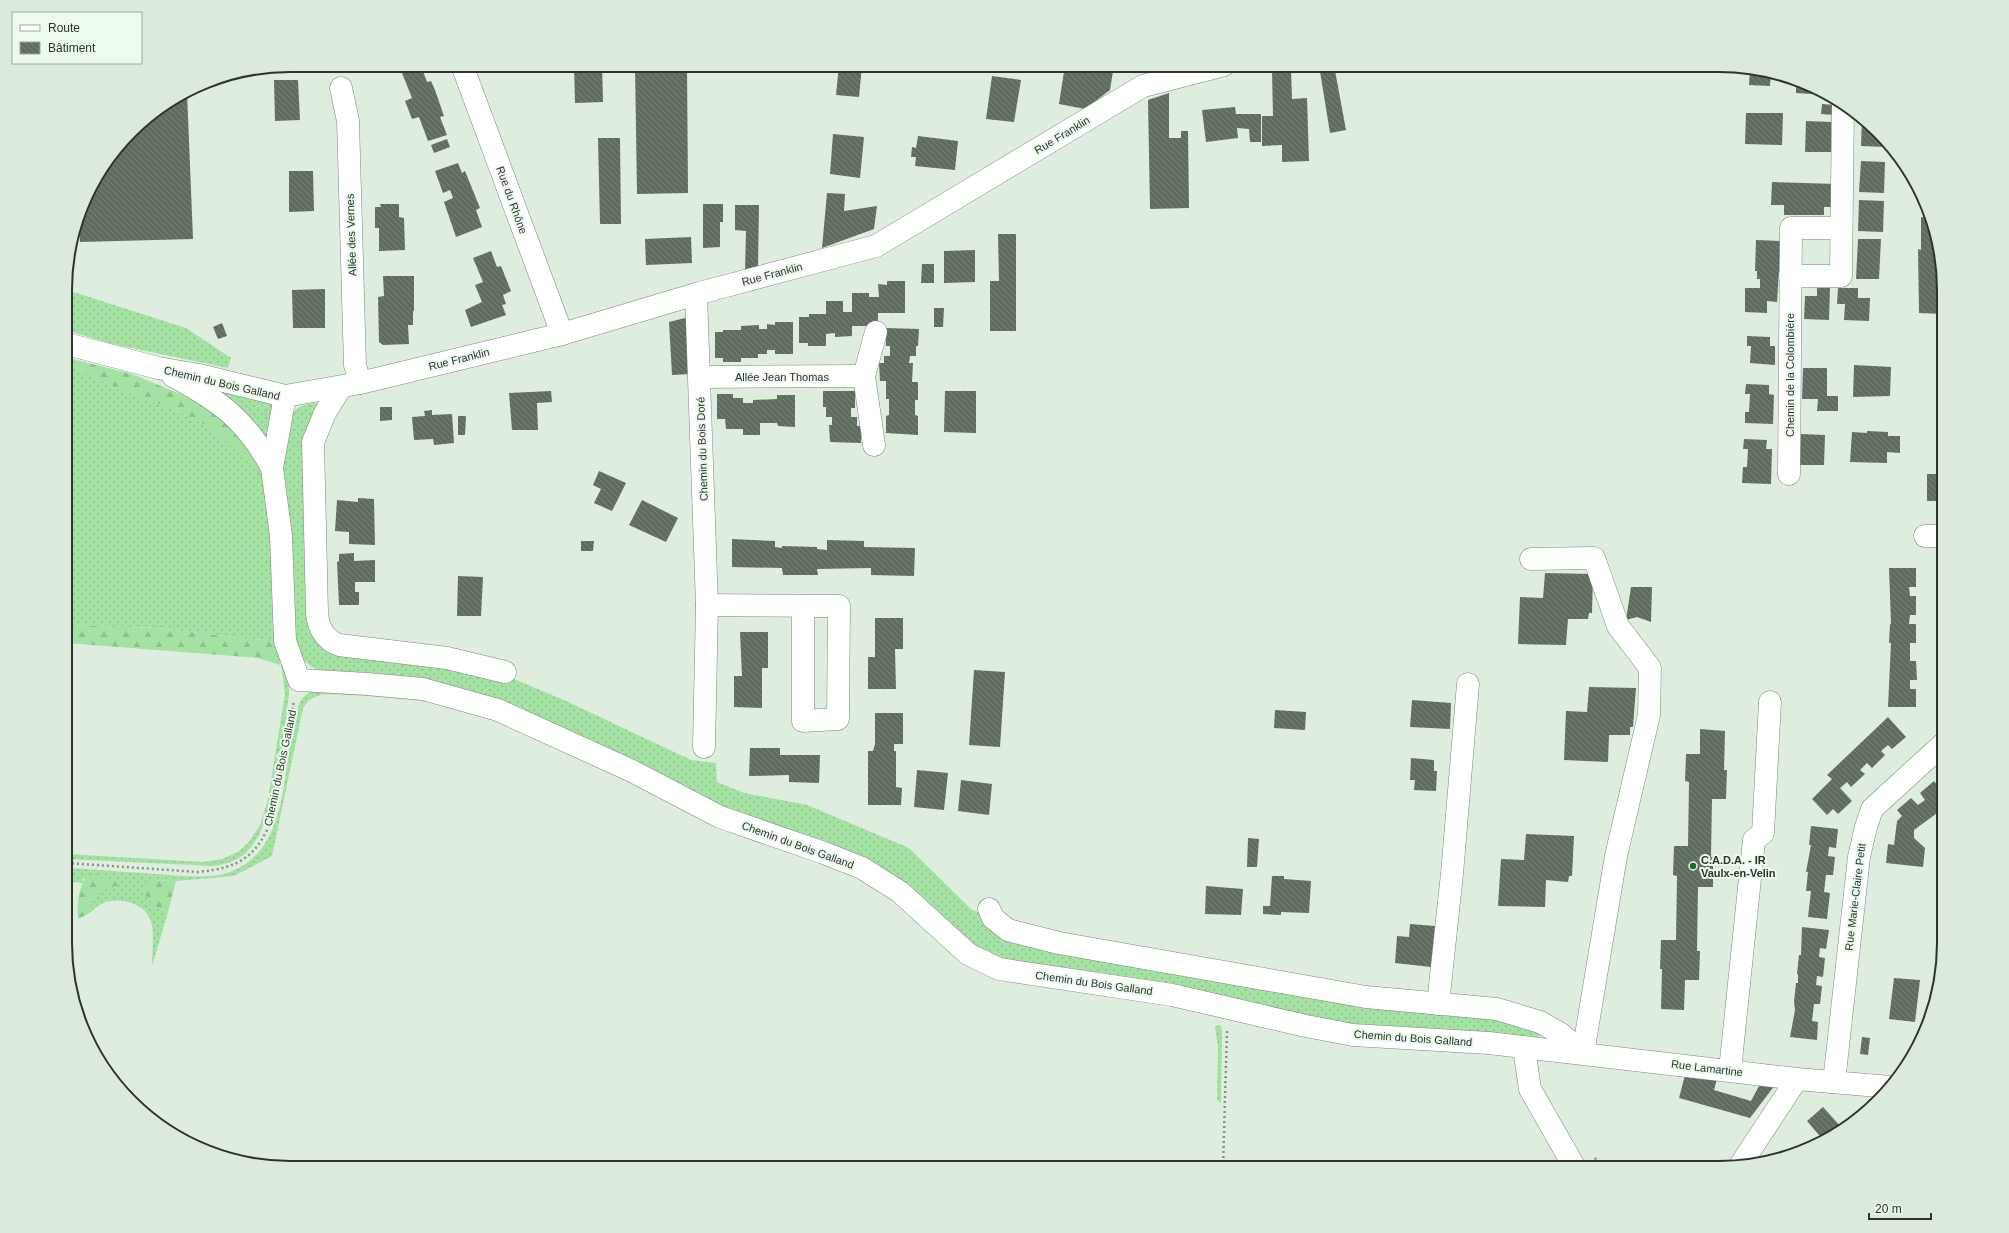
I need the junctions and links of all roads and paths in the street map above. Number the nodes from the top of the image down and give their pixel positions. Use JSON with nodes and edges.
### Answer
{"nodes":[{"id":1,"x":465,"y":72,"type":"edge"},
{"id":2,"x":1197,"y":72,"type":"edge"},
{"id":3,"x":341,"y":88,"type":"dead end"},
{"id":4,"x":1843,"y":111,"type":"edge"},
{"id":5,"x":1841,"y":228,"type":"junction"},
{"id":6,"x":1790,"y":276,"type":"junction"},
{"id":7,"x":696,"y":294,"type":"junction"},
{"id":8,"x":876,"y":332,"type":"dead end"},
{"id":9,"x":562,"y":334,"type":"junction"},
{"id":10,"x":72,"y":345,"type":"edge"},
{"id":11,"x":158,"y":368,"type":"junction"},
{"id":12,"x":864,"y":376,"type":"junction"},
{"id":13,"x":700,"y":377,"type":"junction"},
{"id":14,"x":350,"y":385,"type":"junction"},
{"id":15,"x":285,"y":396,"type":"junction"},
{"id":16,"x":874,"y":445,"type":"dead end"},
{"id":17,"x":272,"y":468,"type":"junction"},
{"id":18,"x":1789,"y":474,"type":"dead end"},
{"id":19,"x":1531,"y":559,"type":"dead end"},
{"id":20,"x":707,"y":604,"type":"junction"},
{"id":21,"x":802,"y":606,"type":"junction"},
{"id":22,"x":505,"y":672,"type":"dead end"},
{"id":23,"x":299,"y":680,"type":"junction"},
{"id":24,"x":1468,"y":684,"type":"dead end"},
{"id":25,"x":1770,"y":702,"type":"dead end"},
{"id":26,"x":704,"y":747,"type":"dead end"},
{"id":27,"x":1937,"y":749,"type":"edge"},
{"id":28,"x":72,"y":862,"type":"edge"},
{"id":29,"x":989,"y":909,"type":"dead end"},
{"id":30,"x":1438,"y":1004,"type":"junction"},
{"id":31,"x":1227,"y":1007,"type":"junction"},
{"id":32,"x":1524,"y":1048,"type":"junction"},
{"id":33,"x":1583,"y":1053,"type":"junction"},
{"id":34,"x":1730,"y":1070,"type":"junction"},
{"id":35,"x":1797,"y":1079,"type":"junction"},
{"id":36,"x":1834,"y":1082,"type":"junction"},
{"id":37,"x":1883,"y":1086,"type":"edge"},
{"id":38,"x":1744,"y":1160,"type":"edge"},
{"id":39,"x":1223,"y":1161,"type":"edge"},
{"id":40,"x":1571,"y":1161,"type":"edge"}],
"edges":[{"from":1,"to":9,"type":"street","name":"Rue du Rhône"},
{"from":2,"to":7,"type":"street","name":"Rue Franklin"},
{"from":3,"to":14,"type":"street","name":"Allée des Vernes"},
{"from":4,"to":5,"type":"street"},
{"from":5,"to":6,"type":"street","name":"Chemin de la Colombière"},
{"from":5,"to":6,"type":"street"},
{"from":6,"to":18,"type":"street","name":"Chemin de la Colombière"},
{"from":7,"to":9,"type":"street","name":"Rue Franklin"},
{"from":7,"to":13,"type":"street","name":"Chemin du Bois Doré"},
{"from":8,"to":12,"type":"street"},
{"from":9,"to":14,"type":"street","name":"Rue Franklin"},
{"from":10,"to":11,"type":"street","name":"Chemin du Bois Galland"},
{"from":11,"to":15,"type":"street","name":"Chemin du Bois Galland"},
{"from":11,"to":17,"type":"street"},
{"from":12,"to":13,"type":"street","name":"Allée Jean Thomas"},
{"from":12,"to":16,"type":"street"},
{"from":13,"to":20,"type":"street","name":"Chemin du Bois Doré"},
{"from":14,"to":15,"type":"street","name":"Rue Franklin"},
{"from":14,"to":22,"type":"street"},
{"from":15,"to":17,"type":"street","name":"Chemin du Bois Galland"},
{"from":17,"to":23,"type":"street","name":"Chemin du Bois Galland"},
{"from":19,"to":33,"type":"street"},
{"from":20,"to":21,"type":"street"},
{"from":20,"to":26,"type":"street","name":"Chemin du Bois Doré"},
{"from":21,"to":21,"type":"street"},
{"from":23,"to":28,"type":"path","name":"Chemin du Bois Galland"},
{"from":23,"to":31,"type":"street","name":"Chemin du Bois Galland"},
{"from":24,"to":30,"type":"street"},
{"from":25,"to":34,"type":"street"},
{"from":27,"to":36,"type":"street","name":"Rue Marie-Claire Petit"},
{"from":29,"to":30,"type":"street"},
{"from":30,"to":33,"type":"street"},
{"from":31,"to":32,"type":"street","name":"Chemin du Bois Galland"},
{"from":31,"to":39,"type":"path"},
{"from":32,"to":33,"type":"street","name":"Rue Lamartine"},
{"from":32,"to":40,"type":"street"},
{"from":33,"to":34,"type":"street","name":"Rue Lamartine"},
{"from":34,"to":35,"type":"street","name":"Rue Lamartine"},
{"from":35,"to":36,"type":"street","name":"Rue Lamartine"},
{"from":35,"to":38,"type":"street"},
{"from":36,"to":37,"type":"street","name":"Rue Lamartine"}]}
